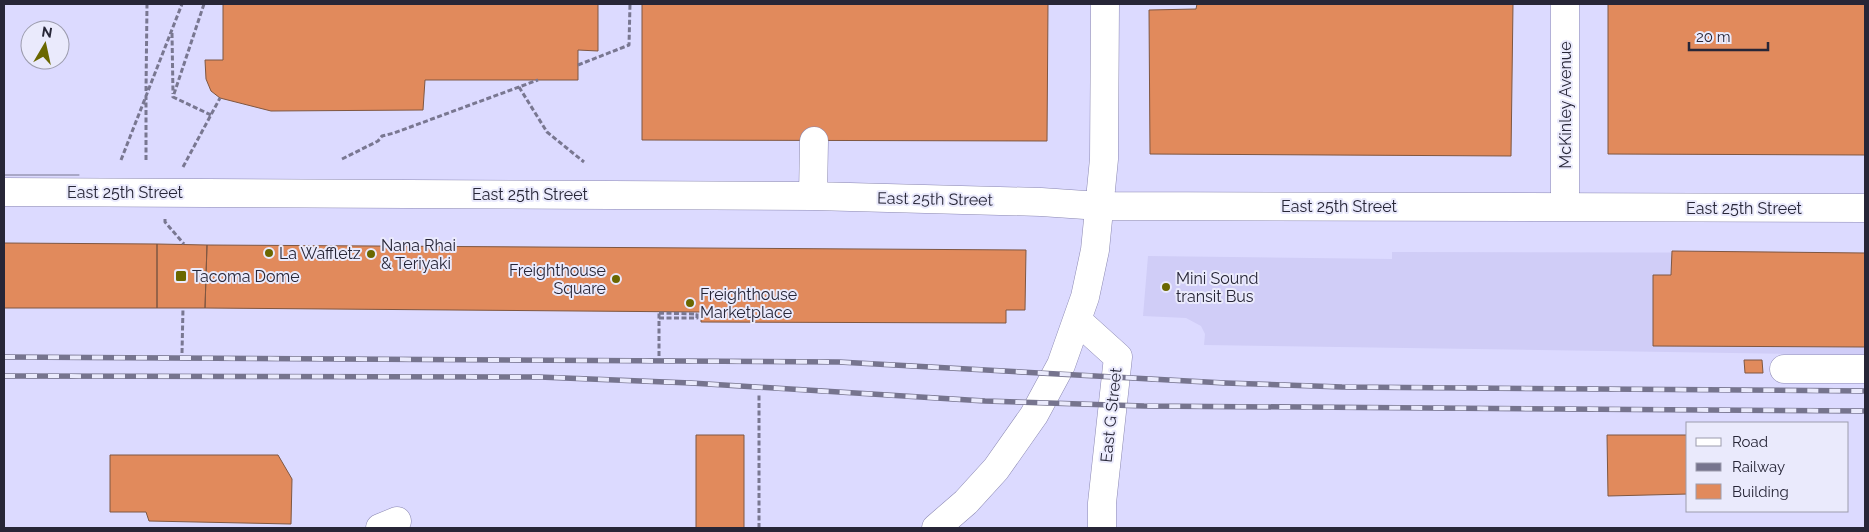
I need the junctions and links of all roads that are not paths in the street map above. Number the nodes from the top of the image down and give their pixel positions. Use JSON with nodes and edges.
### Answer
{"nodes":[{"id":1,"x":1105,"y":4,"type":"edge"},
{"id":2,"x":1565,"y":4,"type":"edge"},
{"id":3,"x":814,"y":141,"type":"dead end"},
{"id":4,"x":4,"y":192,"type":"edge"},
{"id":5,"x":812,"y":196,"type":"junction"},
{"id":6,"x":1100,"y":206,"type":"junction"},
{"id":7,"x":1564,"y":207,"type":"junction"},
{"id":8,"x":1865,"y":208,"type":"edge"},
{"id":9,"x":1077,"y":320,"type":"junction"},
{"id":10,"x":1865,"y":368,"type":"edge"},
{"id":11,"x":1784,"y":369,"type":"dead end"},
{"id":12,"x":936,"y":528,"type":"edge"},
{"id":13,"x":1102,"y":528,"type":"edge"}],
"edges":[{"from":1,"to":6,"type":"street"},
{"from":2,"to":7,"type":"street","name":"McKinley Avenue"},
{"from":3,"to":5,"type":"street"},
{"from":4,"to":5,"type":"street","name":"East 25th Street"},
{"from":5,"to":6,"type":"street","name":"East 25th Street"},
{"from":6,"to":7,"type":"street","name":"East 25th Street"},
{"from":6,"to":9,"type":"street"},
{"from":7,"to":8,"type":"street","name":"East 25th Street"},
{"from":9,"to":12,"type":"street"},
{"from":9,"to":13,"type":"street","name":"East G Street"},
{"from":10,"to":11,"type":"street"}]}
